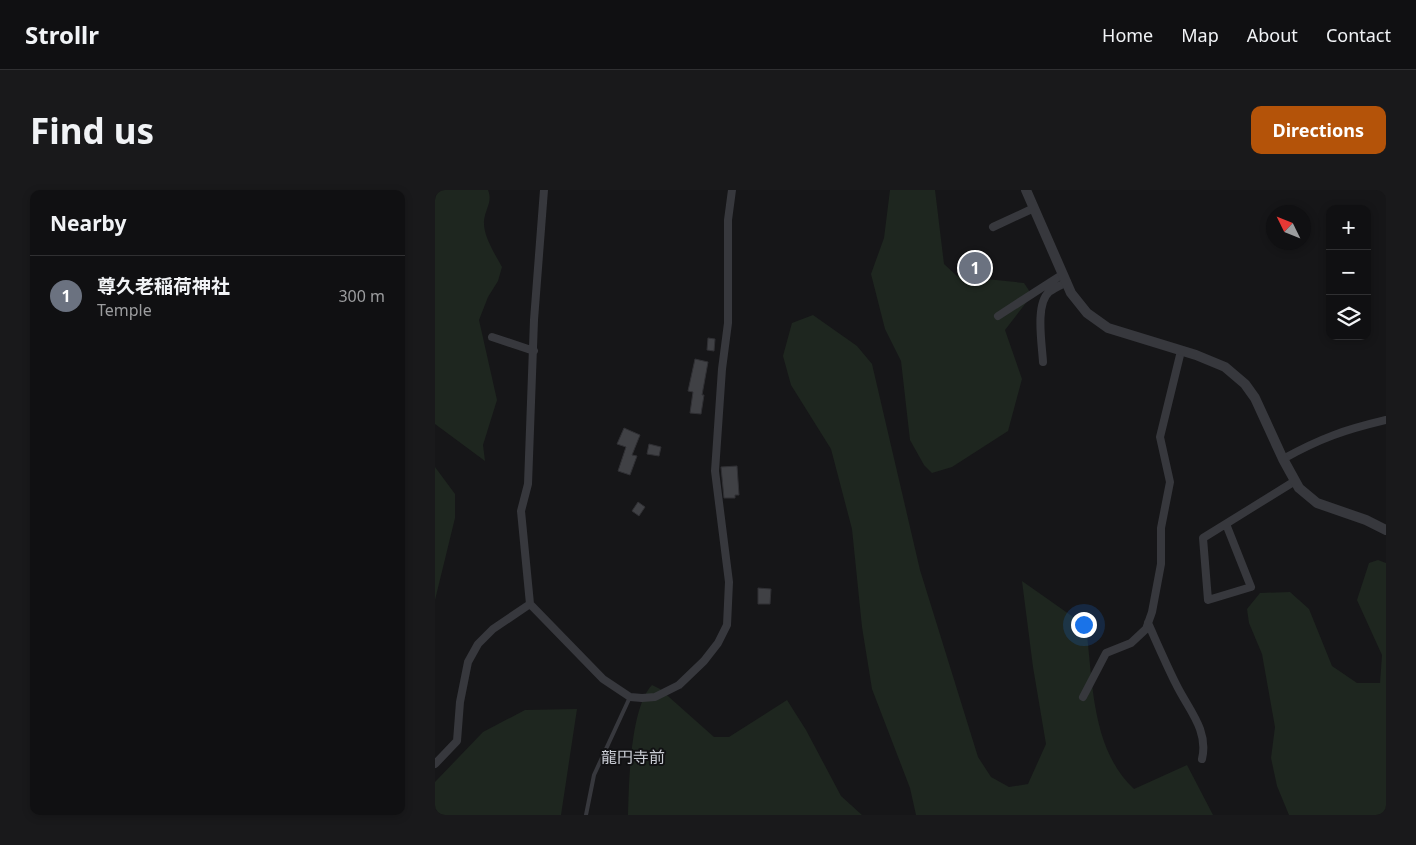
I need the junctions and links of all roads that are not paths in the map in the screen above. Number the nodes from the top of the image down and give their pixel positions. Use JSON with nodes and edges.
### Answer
{"nodes":[{"id":1,"x":544,"y":190,"type":"edge"},
{"id":2,"x":732,"y":190,"type":"edge"},
{"id":3,"x":1026,"y":190,"type":"edge"},
{"id":4,"x":1034,"y":208,"type":"junction"},
{"id":5,"x":993,"y":227,"type":"dead end"},
{"id":6,"x":1065,"y":278,"type":"junction"},
{"id":7,"x":998,"y":316,"type":"dead end"},
{"id":8,"x":492,"y":337,"type":"dead end"},
{"id":9,"x":534,"y":351,"type":"junction"},
{"id":10,"x":1181,"y":351,"type":"junction"},
{"id":11,"x":1043,"y":362,"type":"dead end"},
{"id":12,"x":1386,"y":420,"type":"edge"},
{"id":13,"x":1283,"y":459,"type":"junction"},
{"id":14,"x":1295,"y":481,"type":"junction"},
{"id":15,"x":1226,"y":524,"type":"junction"},
{"id":16,"x":1386,"y":530,"type":"edge"},
{"id":17,"x":530,"y":604,"type":"junction"},
{"id":18,"x":1148,"y":623,"type":"junction"},
{"id":19,"x":630,"y":697,"type":"junction"},
{"id":20,"x":1083,"y":697,"type":"dead end"},
{"id":21,"x":1202,"y":759,"type":"dead end"},
{"id":22,"x":435,"y":764,"type":"edge"},
{"id":23,"x":586,"y":815,"type":"edge"}],
"edges":[{"from":1,"to":9,"type":"street"},
{"from":2,"to":19,"type":"street"},
{"from":3,"to":4,"type":"street"},
{"from":4,"to":5,"type":"street"},
{"from":4,"to":6,"type":"street"},
{"from":6,"to":7,"type":"street"},
{"from":6,"to":10,"type":"street"},
{"from":6,"to":11,"type":"street"},
{"from":8,"to":9,"type":"street"},
{"from":9,"to":17,"type":"street"},
{"from":10,"to":13,"type":"street"},
{"from":10,"to":18,"type":"street"},
{"from":12,"to":13,"type":"street"},
{"from":13,"to":14,"type":"street"},
{"from":14,"to":15,"type":"street"},
{"from":14,"to":16,"type":"street"},
{"from":15,"to":15,"type":"street"},
{"from":17,"to":19,"type":"street"},
{"from":17,"to":22,"type":"street"},
{"from":18,"to":20,"type":"street"},
{"from":18,"to":21,"type":"street"},
{"from":19,"to":23,"type":"lane"}]}
